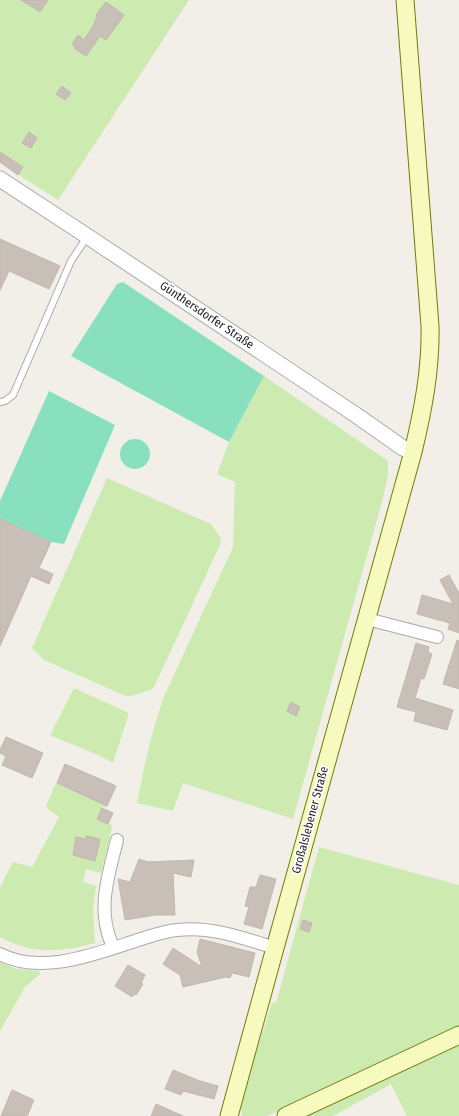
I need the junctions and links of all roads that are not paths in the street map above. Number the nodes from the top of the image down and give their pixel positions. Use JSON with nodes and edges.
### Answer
{"nodes":[{"id":1,"x":405,"y":0,"type":"edge"},
{"id":2,"x":0,"y":179,"type":"edge"},
{"id":3,"x":88,"y":236,"type":"junction"},
{"id":4,"x":0,"y":402,"type":"edge"},
{"id":5,"x":413,"y":452,"type":"junction"},
{"id":6,"x":367,"y":619,"type":"junction"},
{"id":7,"x":438,"y":637,"type":"dead end"},
{"id":8,"x":117,"y":840,"type":"dead end"},
{"id":9,"x":112,"y":948,"type":"junction"},
{"id":10,"x":275,"y":948,"type":"junction"},
{"id":11,"x":0,"y":954,"type":"edge"},
{"id":12,"x":459,"y":1035,"type":"edge"},
{"id":13,"x":229,"y":1116,"type":"edge"},
{"id":14,"x":286,"y":1116,"type":"edge"}],
"edges":[{"from":1,"to":5,"type":"main road","name":"Großalslebener Straße"},
{"from":2,"to":3,"type":"street","name":"Günthersdorfer Straße"},
{"from":3,"to":4,"type":"lane"},
{"from":3,"to":5,"type":"street","name":"Günthersdorfer Straße"},
{"from":5,"to":6,"type":"main road","name":"Großalslebener Straße"},
{"from":6,"to":7,"type":"street"},
{"from":6,"to":10,"type":"main road","name":"Großalslebener Straße"},
{"from":8,"to":9,"type":"street"},
{"from":9,"to":10,"type":"street"},
{"from":9,"to":11,"type":"street"},
{"from":10,"to":13,"type":"main road","name":"Großalslebener Straße"},
{"from":12,"to":14,"type":"main road"}]}
